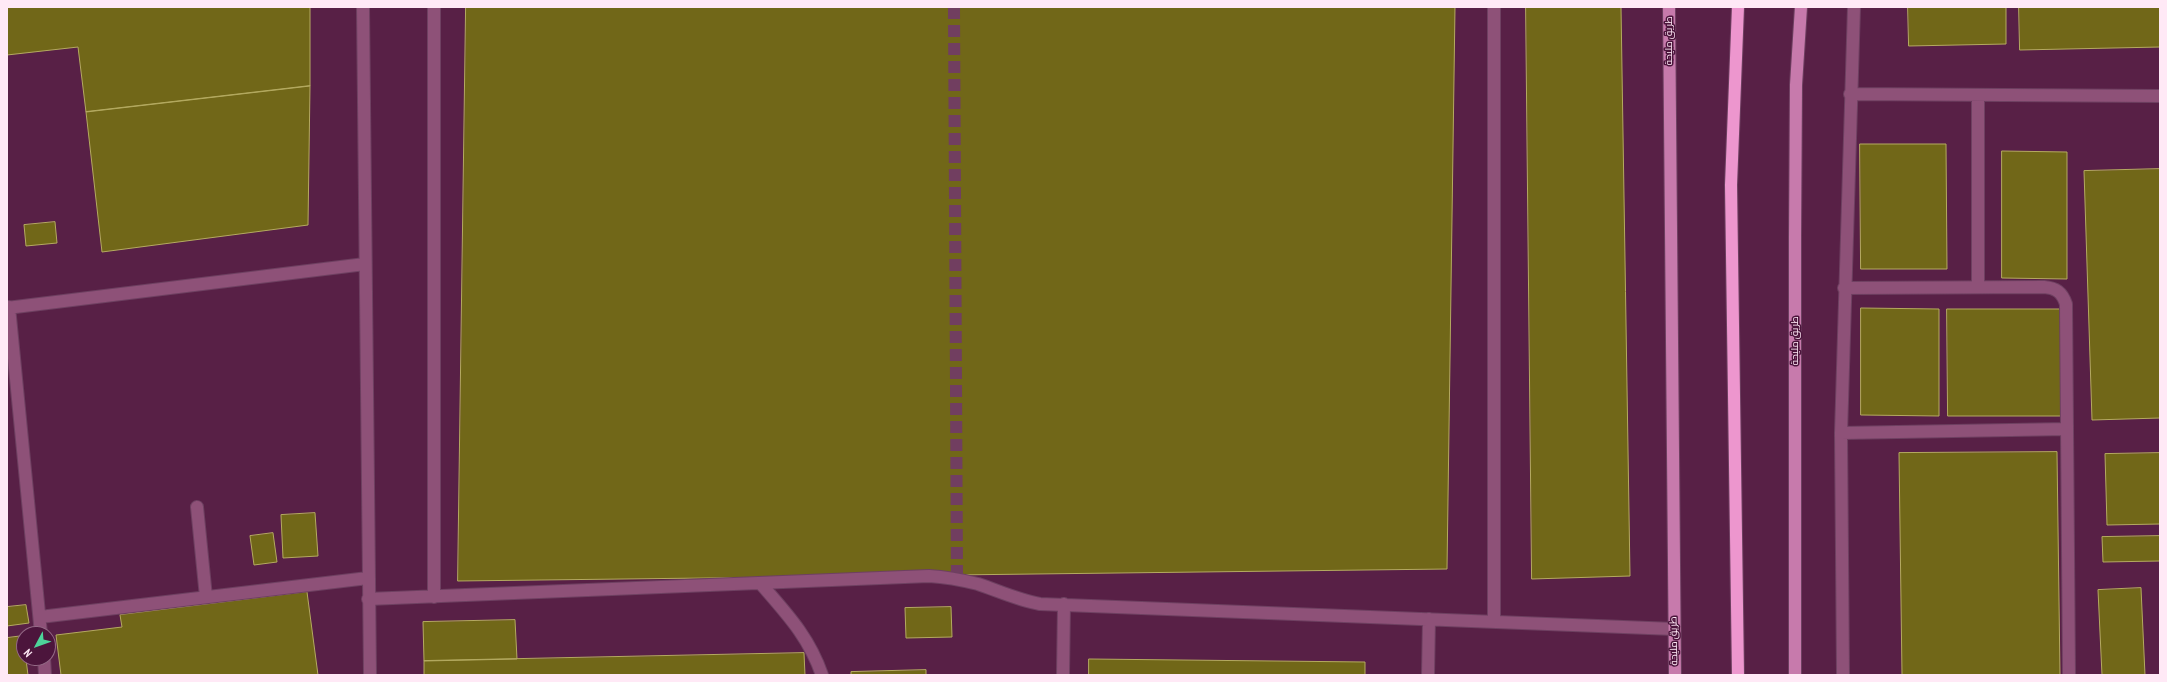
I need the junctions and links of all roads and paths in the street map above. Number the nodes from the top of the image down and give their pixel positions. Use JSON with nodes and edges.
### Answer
{"nodes":[{"id":1,"x":363,"y":7,"type":"edge"},
{"id":2,"x":434,"y":7,"type":"edge"},
{"id":3,"x":1494,"y":7,"type":"edge"},
{"id":4,"x":1669,"y":7,"type":"edge"},
{"id":5,"x":1738,"y":7,"type":"edge"},
{"id":6,"x":1801,"y":7,"type":"edge"},
{"id":7,"x":1854,"y":7,"type":"edge"},
{"id":8,"x":1850,"y":94,"type":"junction"},
{"id":9,"x":1978,"y":96,"type":"junction"},
{"id":10,"x":2160,"y":96,"type":"edge"},
{"id":11,"x":365,"y":264,"type":"junction"},
{"id":12,"x":1978,"y":287,"type":"junction"},
{"id":13,"x":1844,"y":288,"type":"junction"},
{"id":14,"x":8,"y":307,"type":"edge"},
{"id":15,"x":2067,"y":429,"type":"junction"},
{"id":16,"x":1840,"y":433,"type":"junction"},
{"id":17,"x":197,"y":507,"type":"dead end"},
{"id":18,"x":957,"y":575,"type":"dead end"},
{"id":19,"x":368,"y":578,"type":"junction"},
{"id":20,"x":970,"y":582,"type":"junction"},
{"id":21,"x":761,"y":584,"type":"junction"},
{"id":22,"x":206,"y":597,"type":"junction"},
{"id":23,"x":434,"y":597,"type":"junction"},
{"id":24,"x":368,"y":599,"type":"junction"},
{"id":25,"x":1064,"y":604,"type":"junction"},
{"id":26,"x":40,"y":617,"type":"junction"},
{"id":27,"x":1429,"y":619,"type":"junction"},
{"id":28,"x":1494,"y":622,"type":"junction"},
{"id":29,"x":41,"y":626,"type":"edge"},
{"id":30,"x":1674,"y":629,"type":"junction"},
{"id":31,"x":370,"y":675,"type":"edge"},
{"id":32,"x":822,"y":675,"type":"edge"},
{"id":33,"x":1063,"y":675,"type":"edge"},
{"id":34,"x":1428,"y":675,"type":"edge"},
{"id":35,"x":1675,"y":675,"type":"edge"},
{"id":36,"x":1738,"y":675,"type":"edge"},
{"id":37,"x":1795,"y":675,"type":"edge"},
{"id":38,"x":1843,"y":675,"type":"edge"},
{"id":39,"x":2069,"y":675,"type":"edge"}],
"edges":[{"from":1,"to":11,"type":"street"},
{"from":2,"to":23,"type":"street"},
{"from":3,"to":28,"type":"street"},
{"from":4,"to":30,"type":"main road","name":"طريق مليحة"},
{"from":5,"to":36,"type":"highway"},
{"from":6,"to":37,"type":"main road","name":"طريق مليحة"},
{"from":7,"to":8,"type":"street"},
{"from":8,"to":9,"type":"street"},
{"from":8,"to":13,"type":"street"},
{"from":9,"to":10,"type":"street"},
{"from":9,"to":12,"type":"street"},
{"from":11,"to":14,"type":"street"},
{"from":11,"to":19,"type":"street"},
{"from":12,"to":13,"type":"street"},
{"from":12,"to":15,"type":"street"},
{"from":13,"to":16,"type":"street"},
{"from":14,"to":26,"type":"street"},
{"from":15,"to":16,"type":"street"},
{"from":15,"to":39,"type":"street"},
{"from":16,"to":38,"type":"street"},
{"from":17,"to":22,"type":"street"},
{"from":18,"to":20,"type":"street"},
{"from":19,"to":22,"type":"street"},
{"from":19,"to":24,"type":"street"},
{"from":20,"to":21,"type":"street"},
{"from":20,"to":25,"type":"street"},
{"from":21,"to":23,"type":"street"},
{"from":21,"to":32,"type":"street"},
{"from":22,"to":26,"type":"street"},
{"from":23,"to":24,"type":"street"},
{"from":24,"to":31,"type":"street"},
{"from":25,"to":27,"type":"street"},
{"from":25,"to":33,"type":"street"},
{"from":26,"to":29,"type":"street"},
{"from":27,"to":28,"type":"street"},
{"from":27,"to":34,"type":"street"},
{"from":28,"to":30,"type":"street"},
{"from":30,"to":35,"type":"main road","name":"طريق مليحة"}]}
